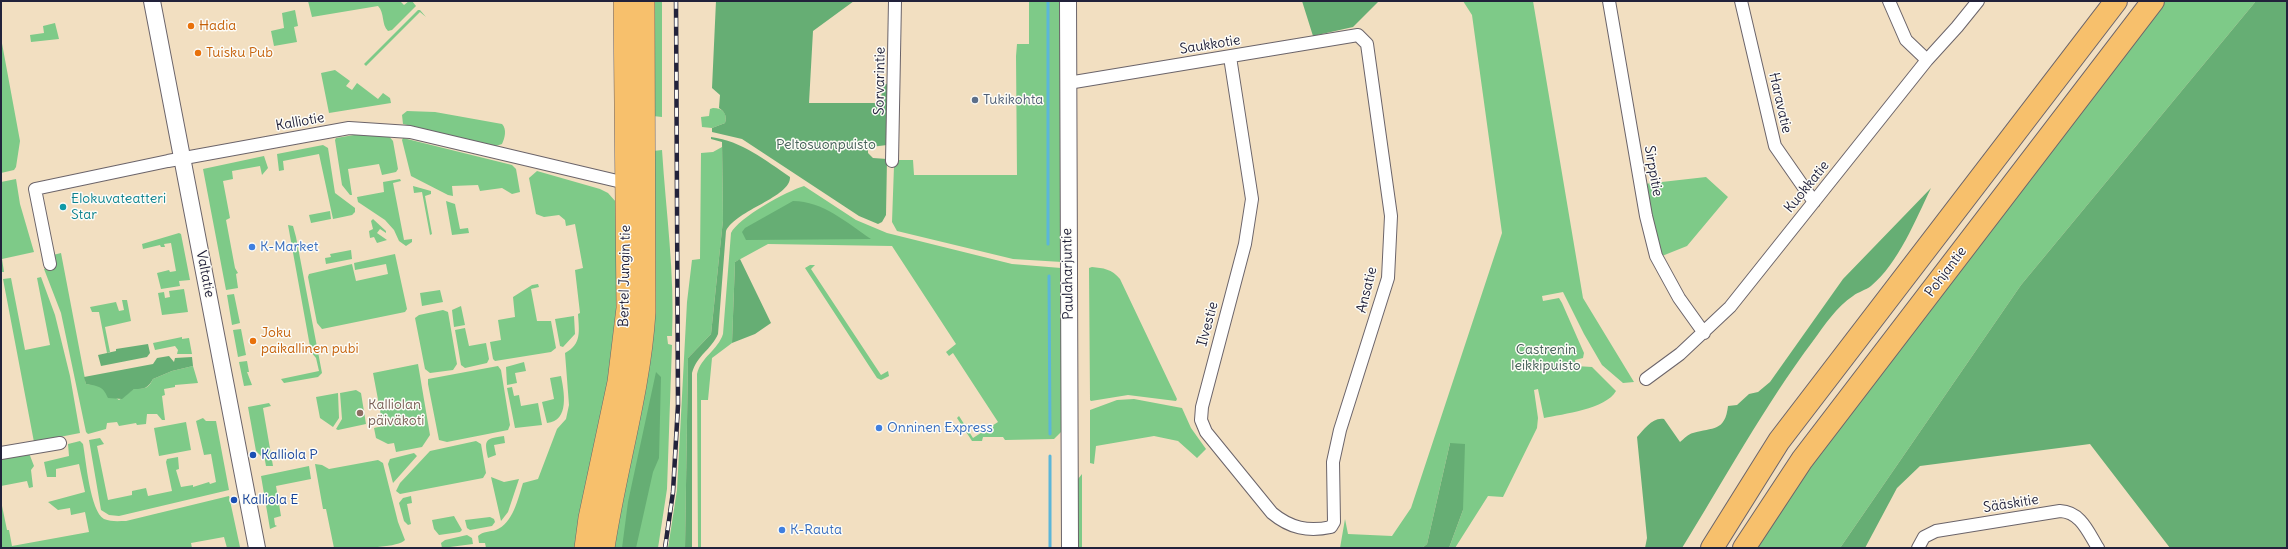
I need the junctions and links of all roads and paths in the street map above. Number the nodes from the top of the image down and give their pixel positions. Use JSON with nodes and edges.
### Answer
{"nodes":[{"id":1,"x":152,"y":1,"type":"edge"},
{"id":2,"x":624,"y":1,"type":"edge"},
{"id":3,"x":644,"y":1,"type":"edge"},
{"id":4,"x":895,"y":1,"type":"edge"},
{"id":5,"x":1068,"y":1,"type":"edge"},
{"id":6,"x":1609,"y":1,"type":"edge"},
{"id":7,"x":1741,"y":1,"type":"edge"},
{"id":8,"x":1889,"y":1,"type":"edge"},
{"id":9,"x":1978,"y":1,"type":"edge"},
{"id":10,"x":2116,"y":1,"type":"edge"},
{"id":11,"x":2153,"y":1,"type":"edge"},
{"id":12,"x":1358,"y":35,"type":"joint"},
{"id":13,"x":1230,"y":57,"type":"junction"},
{"id":14,"x":1926,"y":60,"type":"junction"},
{"id":15,"x":1068,"y":83,"type":"junction"},
{"id":16,"x":184,"y":159,"type":"junction"},
{"id":17,"x":892,"y":160,"type":"dead end"},
{"id":18,"x":635,"y":184,"type":"junction"},
{"id":19,"x":1814,"y":202,"type":"junction"},
{"id":20,"x":50,"y":264,"type":"dead end"},
{"id":21,"x":1704,"y":333,"type":"junction"},
{"id":22,"x":1646,"y":379,"type":"dead end"},
{"id":23,"x":60,"y":442,"type":"dead end"},
{"id":24,"x":1,"y":453,"type":"edge"},
{"id":25,"x":1331,"y":527,"type":"joint"},
{"id":26,"x":257,"y":548,"type":"edge"},
{"id":27,"x":585,"y":548,"type":"edge"},
{"id":28,"x":604,"y":548,"type":"edge"},
{"id":29,"x":1070,"y":548,"type":"edge"},
{"id":30,"x":1712,"y":548,"type":"edge"},
{"id":31,"x":1744,"y":548,"type":"edge"},
{"id":32,"x":1918,"y":548,"type":"edge"},
{"id":33,"x":2098,"y":548,"type":"edge"}],
"edges":[{"from":1,"to":16,"type":"street","name":"Valtatie"},
{"from":2,"to":18,"type":"highway","name":"Bertel Jungin tie"},
{"from":3,"to":18,"type":"highway","name":"Bertel Jungin tie"},
{"from":4,"to":17,"type":"street","name":"Sorvarintie"},
{"from":5,"to":15,"type":"street","name":"Paulaharjuntie"},
{"from":6,"to":21,"type":"street","name":"Sirppitie"},
{"from":7,"to":19,"type":"street","name":"Haravatie"},
{"from":8,"to":14,"type":"street"},
{"from":9,"to":14,"type":"street","name":"Kuokkatie"},
{"from":10,"to":30,"type":"highway","name":"Pohjantie"},
{"from":11,"to":31,"type":"highway","name":"Pohjantie"},
{"from":12,"to":13,"type":"street","name":"Saukkotie"},
{"from":12,"to":25,"type":"street","name":"Ansatie"},
{"from":13,"to":15,"type":"street","name":"Saukkotie"},
{"from":13,"to":25,"type":"street","name":"Ilvestie"},
{"from":14,"to":19,"type":"street","name":"Kuokkatie"},
{"from":15,"to":29,"type":"street","name":"Paulaharjuntie"},
{"from":16,"to":18,"type":"street","name":"Kalliotie"},
{"from":16,"to":20,"type":"street","name":"Kalliotie"},
{"from":16,"to":26,"type":"street","name":"Valtatie"},
{"from":18,"to":27,"type":"highway","name":"Bertel Jungin tie"},
{"from":18,"to":28,"type":"highway","name":"Bertel Jungin tie"},
{"from":19,"to":21,"type":"street","name":"Kuokkatie"},
{"from":21,"to":22,"type":"street","name":"Kuokkatie"},
{"from":23,"to":24,"type":"street"},
{"from":32,"to":33,"type":"street","name":"Sääskitie"}]}
